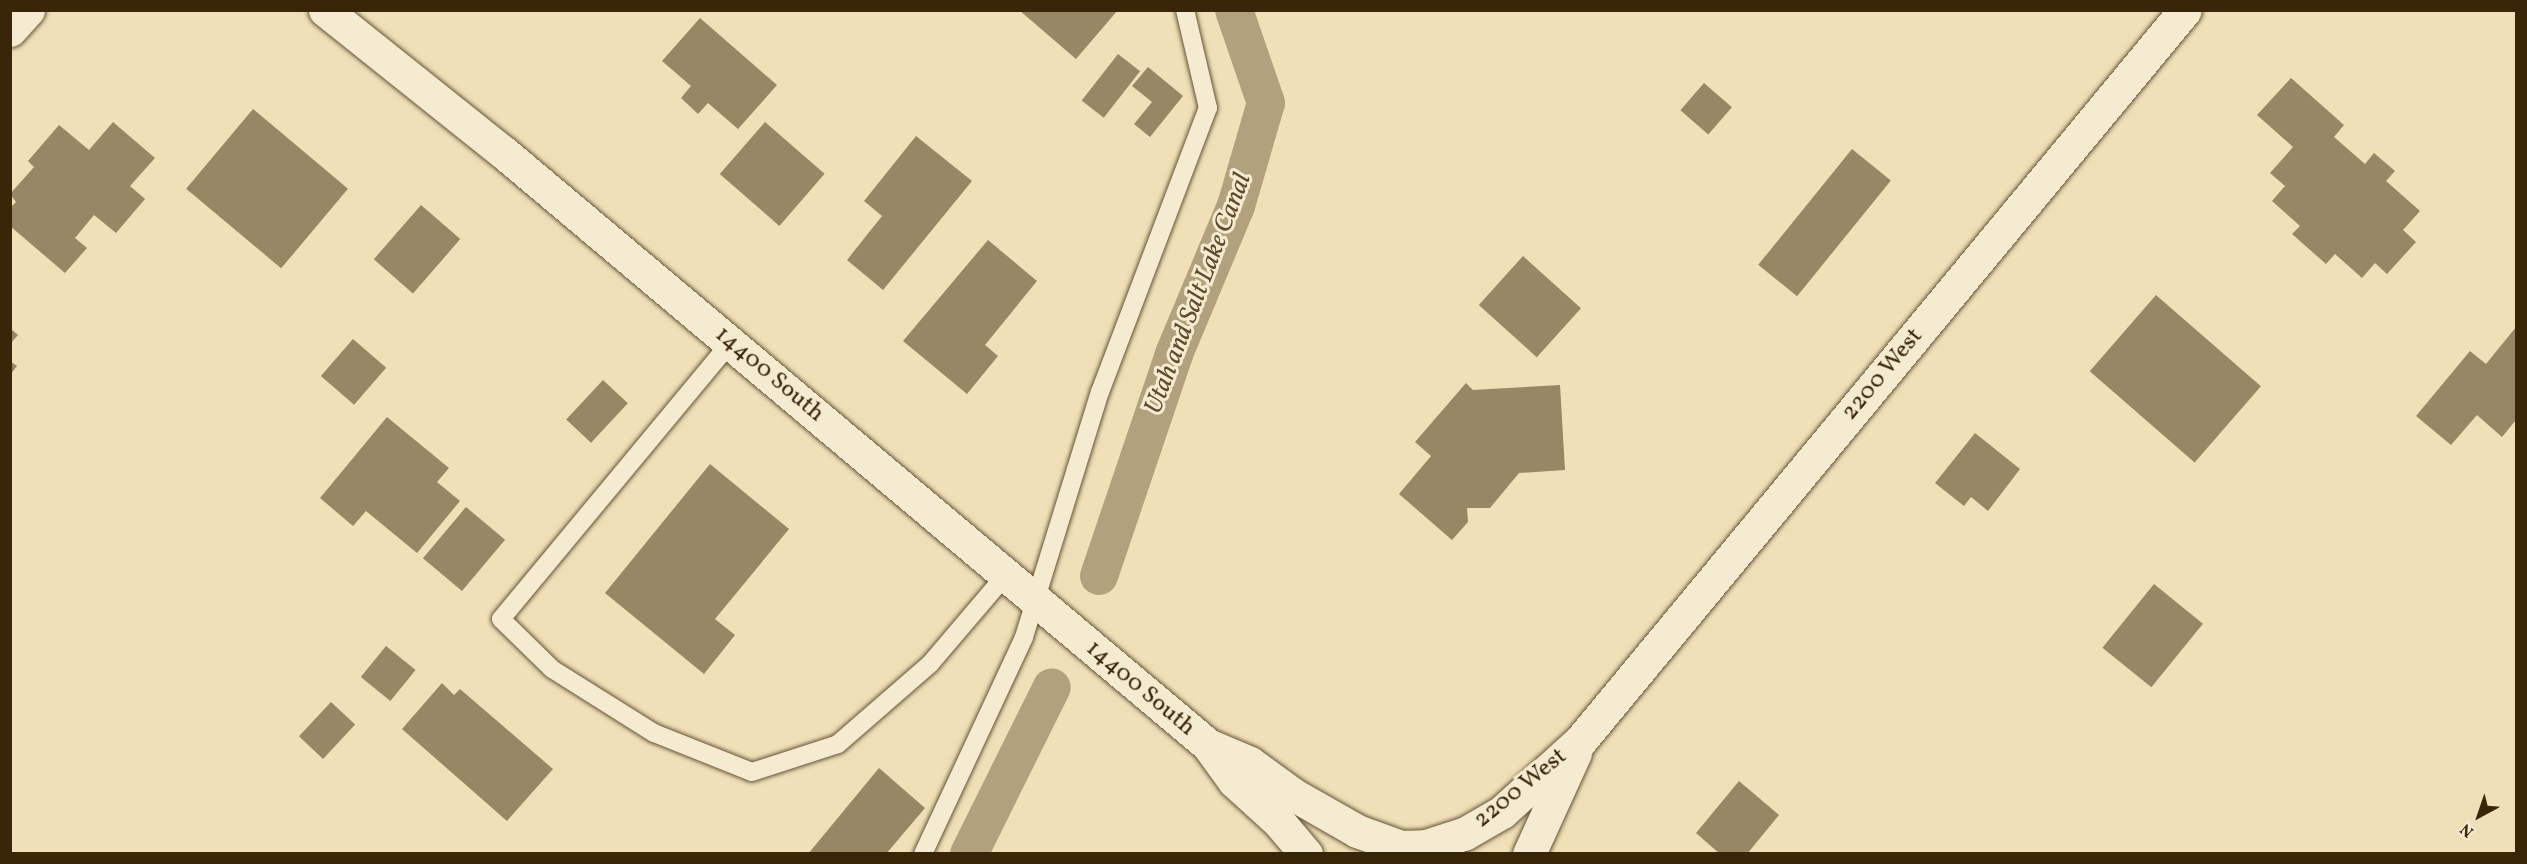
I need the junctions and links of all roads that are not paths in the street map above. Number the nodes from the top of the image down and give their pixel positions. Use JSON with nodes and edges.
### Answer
{"nodes":[{"id":1,"x":27,"y":10,"type":"edge"},
{"id":2,"x":325,"y":10,"type":"edge"},
{"id":3,"x":1185,"y":10,"type":"edge"},
{"id":4,"x":2185,"y":10,"type":"edge"},
{"id":5,"x":10,"y":30,"type":"edge"},
{"id":6,"x":731,"y":342,"type":"junction"},
{"id":7,"x":1005,"y":576,"type":"junction"},
{"id":8,"x":1035,"y":601,"type":"junction"},
{"id":9,"x":1581,"y":740,"type":"junction"},
{"id":10,"x":1208,"y":745,"type":"junction"},
{"id":11,"x":1414,"y":850,"type":"edge"},
{"id":12,"x":923,"y":854,"type":"edge"},
{"id":13,"x":1305,"y":854,"type":"edge"},
{"id":14,"x":1529,"y":854,"type":"edge"}],
"edges":[{"from":1,"to":5,"type":"main road"},
{"from":2,"to":6,"type":"main road","name":"14400 South"},
{"from":3,"to":8,"type":"lane"},
{"from":4,"to":9,"type":"main road","name":"2200 West"},
{"from":6,"to":7,"type":"main road","name":"14400 South"},
{"from":6,"to":7,"type":"lane"},
{"from":7,"to":8,"type":"main road","name":"14400 South"},
{"from":8,"to":10,"type":"main road","name":"14400 South"},
{"from":8,"to":12,"type":"lane"},
{"from":9,"to":11,"type":"main road","name":"2200 West"},
{"from":9,"to":14,"type":"main road","name":"2200 West"},
{"from":10,"to":11,"type":"main road","name":"14400 South"},
{"from":10,"to":13,"type":"main road","name":"14400 South"}]}
